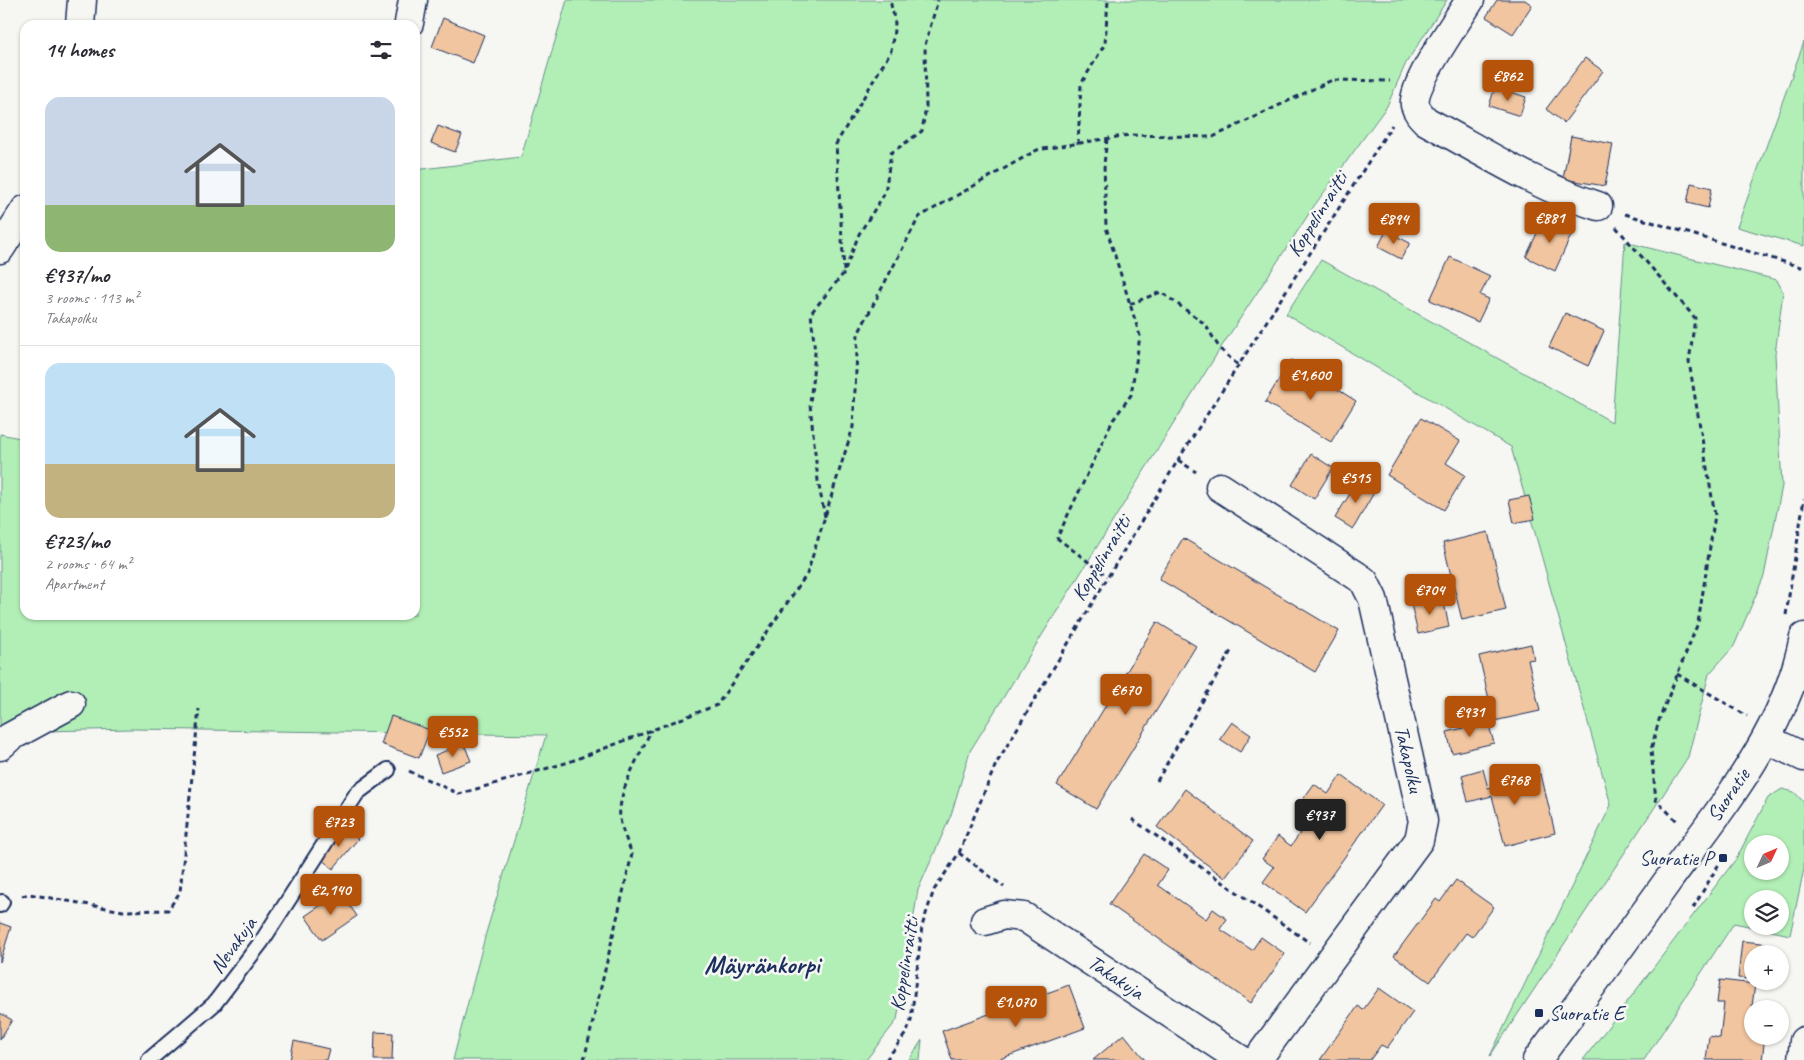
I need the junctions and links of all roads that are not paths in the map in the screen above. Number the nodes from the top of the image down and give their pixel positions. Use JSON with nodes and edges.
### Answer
{"nodes":[{"id":1,"x":82,"y":0,"type":"edge"},
{"id":2,"x":1470,"y":0,"type":"edge"},
{"id":3,"x":80,"y":20,"type":"edge"},
{"id":4,"x":1598,"y":206,"type":"road end"},
{"id":5,"x":20,"y":218,"type":"edge"},
{"id":6,"x":0,"y":249,"type":"edge"},
{"id":7,"x":1220,"y":487,"type":"dead end"},
{"id":8,"x":1795,"y":628,"type":"edge"},
{"id":9,"x":71,"y":704,"type":"dead end"},
{"id":10,"x":1759,"y":729,"type":"junction"},
{"id":11,"x":0,"y":746,"type":"edge"},
{"id":12,"x":1804,"y":757,"type":"edge"},
{"id":13,"x":388,"y":770,"type":"road end"},
{"id":14,"x":985,"y":921,"type":"dead end"},
{"id":15,"x":1804,"y":1041,"type":"edge"},
{"id":16,"x":149,"y":1060,"type":"edge"},
{"id":17,"x":1241,"y":1060,"type":"edge"},
{"id":18,"x":1257,"y":1060,"type":"edge"},
{"id":19,"x":1537,"y":1060,"type":"edge"},
{"id":20,"x":1802,"y":1060,"type":"edge"}],
"edges":[{"from":1,"to":3,"type":"street"},
{"from":2,"to":4,"type":"street"},
{"from":5,"to":6,"type":"street"},
{"from":7,"to":18,"type":"street","name":"Takapolku"},
{"from":8,"to":10,"type":"street","name":"Suoratie"},
{"from":9,"to":11,"type":"street"},
{"from":10,"to":12,"type":"street"},
{"from":10,"to":19,"type":"street","name":"Suoratie"},
{"from":13,"to":16,"type":"lane","name":"Nevakuja"},
{"from":14,"to":17,"type":"street","name":"Takakuja"},
{"from":15,"to":20,"type":"street"}]}
